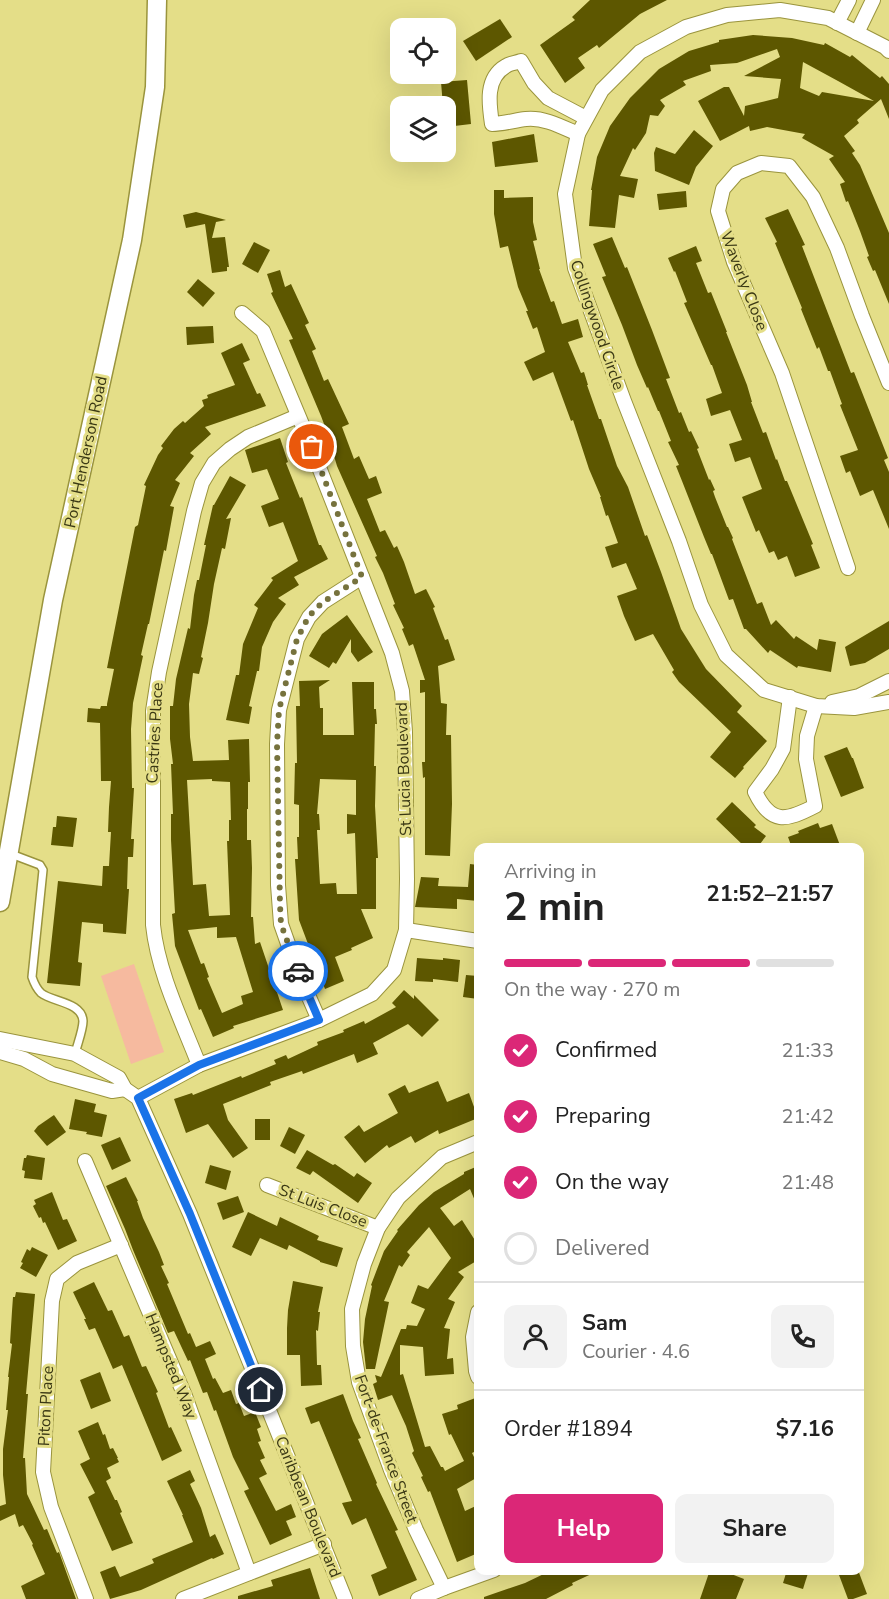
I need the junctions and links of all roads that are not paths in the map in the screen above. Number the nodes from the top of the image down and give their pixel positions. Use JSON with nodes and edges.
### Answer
{"nodes":[{"id":1,"x":157,"y":0,"type":"edge"},
{"id":2,"x":849,"y":0,"type":"edge"},
{"id":3,"x":873,"y":0,"type":"edge"},
{"id":4,"x":837,"y":23,"type":"junction"},
{"id":5,"x":857,"y":33,"type":"junction"},
{"id":6,"x":888,"y":48,"type":"edge"},
{"id":7,"x":586,"y":118,"type":"junction"},
{"id":8,"x":578,"y":134,"type":"junction"},
{"id":9,"x":243,"y":313,"type":"dead end"},
{"id":10,"x":889,"y":383,"type":"edge"},
{"id":11,"x":298,"y":416,"type":"junction"},
{"id":12,"x":848,"y":568,"type":"dead end"},
{"id":13,"x":362,"y":577,"type":"junction"},
{"id":14,"x":889,"y":681,"type":"edge"},
{"id":15,"x":790,"y":697,"type":"junction"},
{"id":16,"x":888,"y":704,"type":"edge"},
{"id":17,"x":816,"y":706,"type":"junction"},
{"id":18,"x":9,"y":853,"type":"junction"},
{"id":19,"x":0,"y":902,"type":"edge"},
{"id":20,"x":406,"y":930,"type":"junction"},
{"id":21,"x":474,"y":939,"type":"edge"},
{"id":22,"x":319,"y":1020,"type":"junction"},
{"id":23,"x":0,"y":1039,"type":"edge"},
{"id":24,"x":0,"y":1052,"type":"edge"},
{"id":25,"x":75,"y":1054,"type":"junction"},
{"id":26,"x":199,"y":1065,"type":"junction"},
{"id":27,"x":125,"y":1089,"type":"junction"},
{"id":28,"x":138,"y":1098,"type":"junction"},
{"id":29,"x":474,"y":1144,"type":"edge"},
{"id":30,"x":85,"y":1161,"type":"dead end"},
{"id":31,"x":267,"y":1185,"type":"dead end"},
{"id":32,"x":378,"y":1228,"type":"junction"},
{"id":33,"x":121,"y":1245,"type":"junction"},
{"id":34,"x":474,"y":1332,"type":"edge"},
{"id":35,"x":474,"y":1348,"type":"edge"},
{"id":36,"x":324,"y":1544,"type":"junction"},
{"id":37,"x":249,"y":1573,"type":"junction"},
{"id":38,"x":480,"y":1575,"type":"edge"},
{"id":39,"x":444,"y":1588,"type":"junction"},
{"id":40,"x":86,"y":1599,"type":"edge"},
{"id":41,"x":183,"y":1599,"type":"edge"},
{"id":42,"x":345,"y":1599,"type":"edge"},
{"id":43,"x":418,"y":1599,"type":"edge"}],
"edges":[{"from":1,"to":18,"type":"street","name":"Port Henderson Road"},
{"from":2,"to":4,"type":"street"},
{"from":3,"to":5,"type":"street"},
{"from":4,"to":5,"type":"street","name":"Collingwood Circle"},
{"from":4,"to":7,"type":"street","name":"Collingwood Circle"},
{"from":5,"to":6,"type":"street","name":"Collingwood Circle"},
{"from":7,"to":8,"type":"street","name":"Collingwood Circle"},
{"from":7,"to":8,"type":"street"},
{"from":8,"to":15,"type":"street","name":"Collingwood Circle"},
{"from":9,"to":11,"type":"street","name":"St Lucia Boulevard"},
{"from":10,"to":12,"type":"street","name":"Waverly Close"},
{"from":11,"to":13,"type":"street","name":"St Lucia Boulevard"},
{"from":11,"to":26,"type":"street","name":"Castries Place"},
{"from":13,"to":20,"type":"street","name":"St Lucia Boulevard"},
{"from":13,"to":22,"type":"street"},
{"from":14,"to":17,"type":"street"},
{"from":15,"to":17,"type":"street","name":"Collingwood Circle"},
{"from":15,"to":17,"type":"street"},
{"from":16,"to":17,"type":"street","name":"Collingwood Circle"},
{"from":18,"to":19,"type":"street","name":"Port Henderson Road"},
{"from":18,"to":25,"type":"lane"},
{"from":20,"to":21,"type":"street"},
{"from":20,"to":22,"type":"street","name":"St Lucia Boulevard"},
{"from":22,"to":26,"type":"street","name":"St Lucia Boulevard"},
{"from":23,"to":25,"type":"street"},
{"from":24,"to":27,"type":"street"},
{"from":25,"to":27,"type":"street"},
{"from":26,"to":28,"type":"street","name":"St Lucia Boulevard"},
{"from":27,"to":28,"type":"street"},
{"from":28,"to":36,"type":"street","name":"Caribbean Boulevard"},
{"from":29,"to":32,"type":"street","name":"Fort-de-France Street"},
{"from":30,"to":33,"type":"street","name":"Hampsted Way"},
{"from":31,"to":32,"type":"street","name":"St Luis Close"},
{"from":32,"to":39,"type":"street","name":"Fort-de-France Street"},
{"from":33,"to":37,"type":"street","name":"Hampsted Way"},
{"from":33,"to":40,"type":"street","name":"Piton Place"},
{"from":34,"to":35,"type":"street"},
{"from":36,"to":37,"type":"street"},
{"from":36,"to":42,"type":"street","name":"Caribbean Boulevard"},
{"from":37,"to":41,"type":"street"},
{"from":38,"to":39,"type":"street"},
{"from":39,"to":43,"type":"street"}]}
